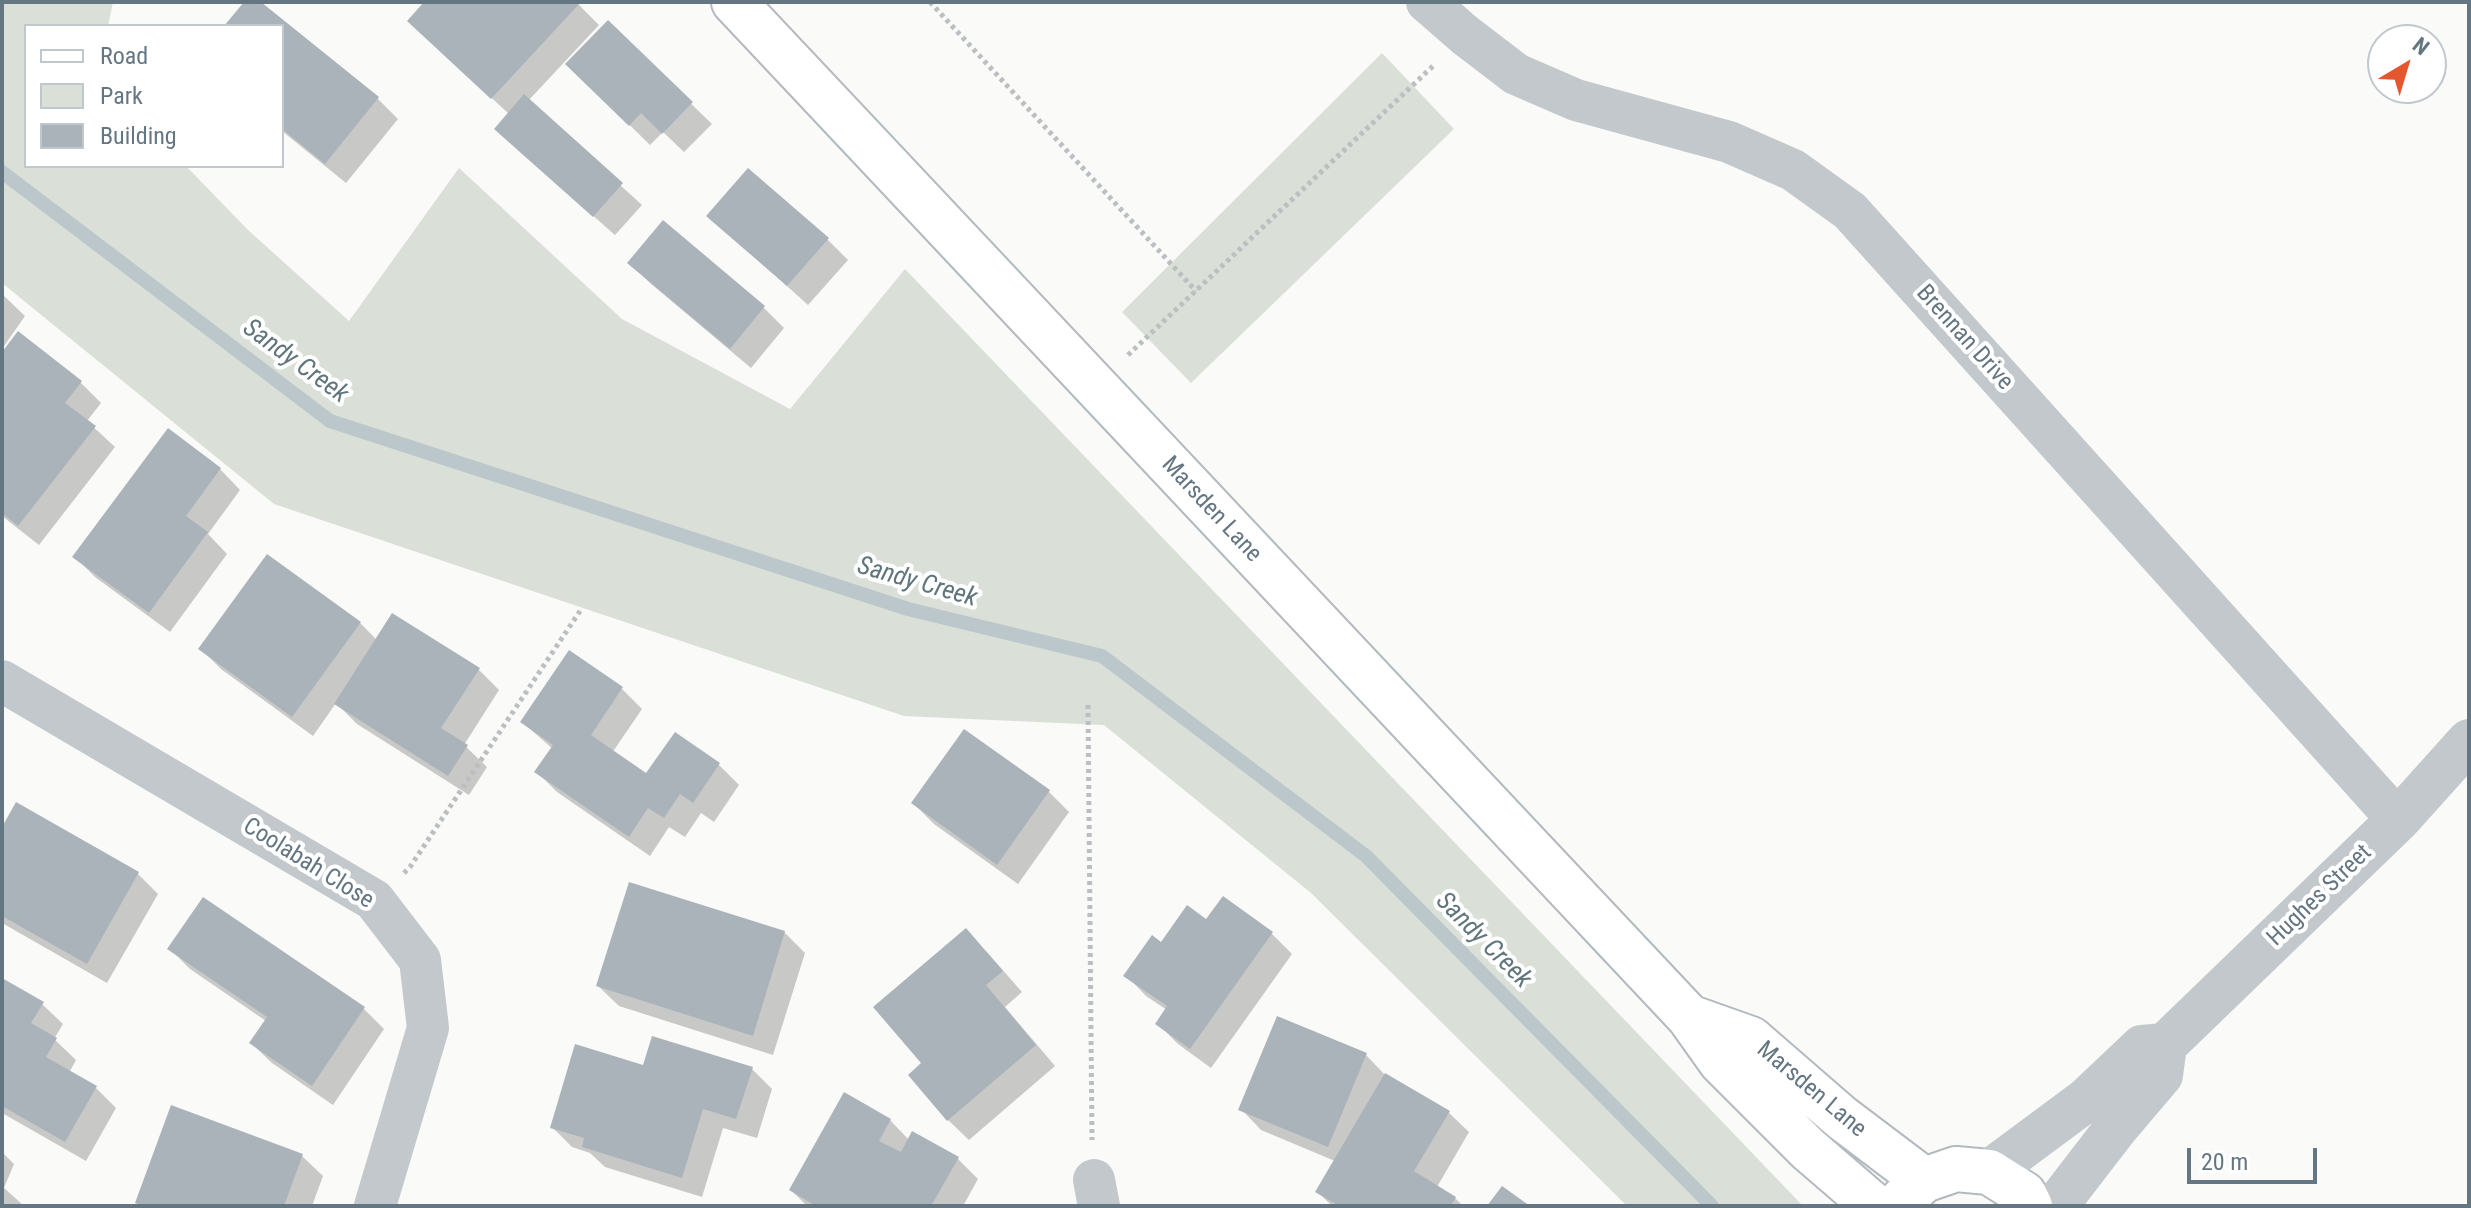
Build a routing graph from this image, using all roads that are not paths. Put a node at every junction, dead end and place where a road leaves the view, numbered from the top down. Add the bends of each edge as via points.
1 (734, 2) edge
2 (1427, 2) edge
3 (2, 681) edge
4 (2469, 741) edge
5 (2398, 820) junction
6 (1689, 1017) junction
7 (2165, 1045) junction
8 (1989, 1172) junction
9 (1911, 1193) edge
10 (375, 1206) edge
11 (1874, 1206) edge
12 (2030, 1206) edge
13 (2056, 1206) edge

1 - 6 main road, Marsden Lane
2 - 5 street, Brennan Drive via 1516,74 1576,100 1729,142 1793,170 1850,211
3 - 10 street, Coolabah Close via 374,900 420,960 428,1028
4 - 5 street, Hughes Street
5 - 7 street, Hughes Street
6 - 9 main road, Marsden Lane via 1751,1039 1842,1118
6 - 11 main road, Marsden Lane via 1721,1062
7 - 8 street, Hughes Street via 2142,1047 2086,1100
7 - 13 street via 2161,1075
8 - 9 main road via 1956,1169
8 - 12 main road via 2024,1194

